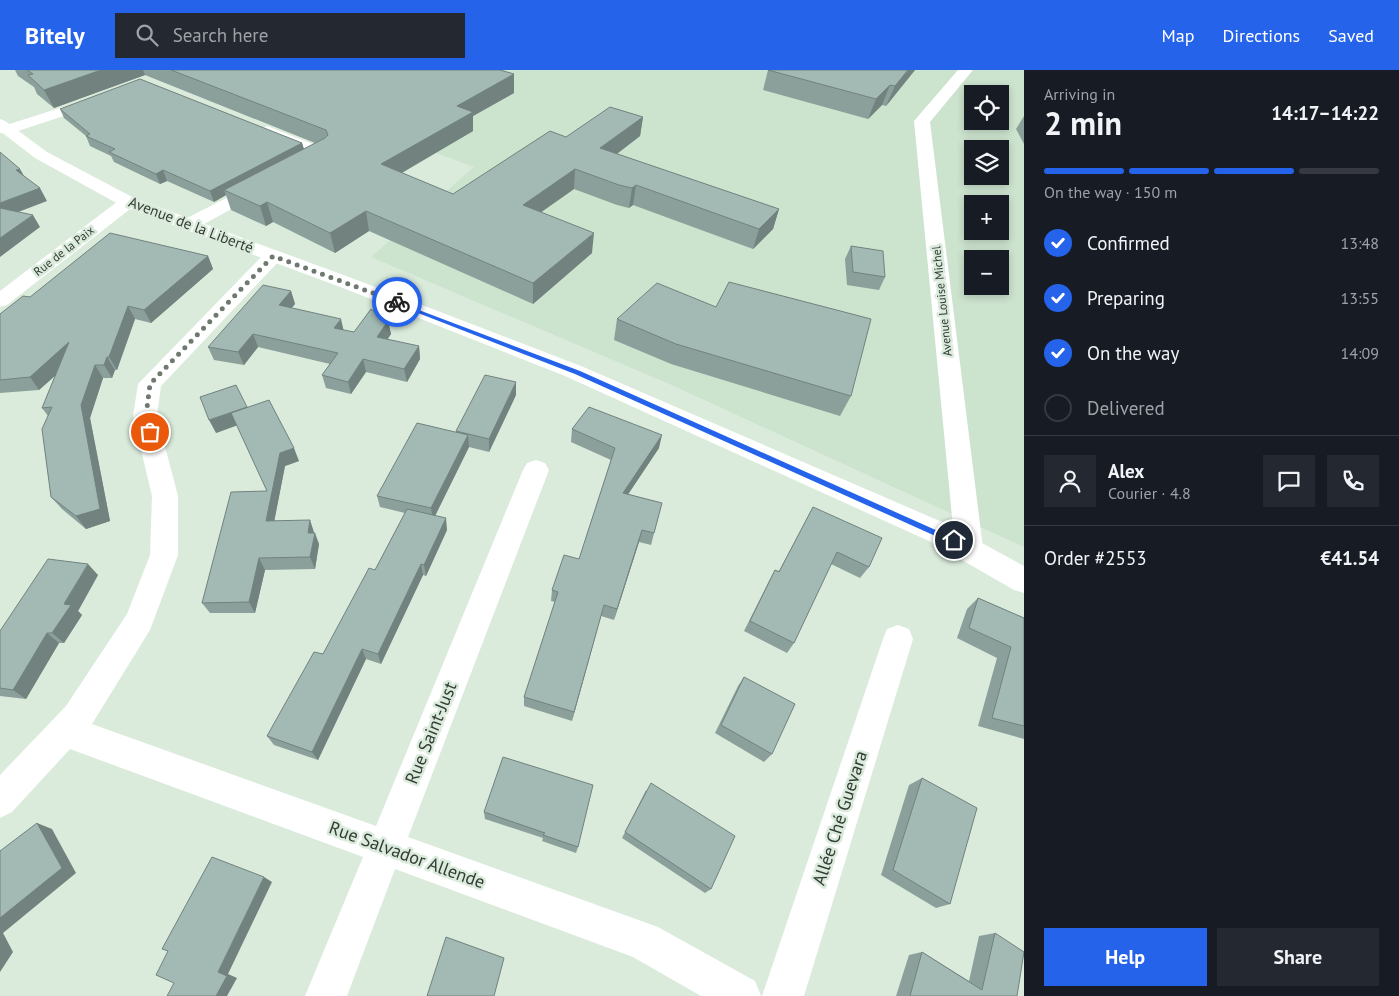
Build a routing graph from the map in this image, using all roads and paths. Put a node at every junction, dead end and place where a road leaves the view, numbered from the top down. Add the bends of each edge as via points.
1 (966, 70) edge
2 (108, 95) edge
3 (251, 124) edge
4 (3, 127) edge
5 (289, 171) edge
6 (272, 180) edge
7 (128, 202) junction
8 (188, 225) junction
9 (273, 256) junction
10 (0, 301) edge
11 (536, 470) dead end
12 (969, 548) junction
13 (1024, 581) edge
14 (898, 639) dead end
15 (65, 731) junction
16 (0, 800) edge
17 (385, 847) junction
18 (326, 996) edge
19 (740, 996) edge
20 (783, 996) edge

1 - 12 street, Avenue Louise Michel via 922,121
2 - 4 street
3 - 5 street via 322,153
4 - 7 street, Avenue de la Liberté via 41,155
6 - 8 street
7 - 8 street, Avenue de la Liberté
7 - 10 street, Rue de la Paix
8 - 9 street, Avenue de la Liberté
9 - 12 street, Avenue de la Liberté via 573,371
9 - 15 street via 150,384 146,416 165,496 164,555 139,621 78,717
11 - 17 street, Rue Saint-Just
12 - 13 street, Avenue de la Liberté
14 - 20 street, Allée Ché Guevara
15 - 16 street
15 - 17 street, Rue Salvador Allende
17 - 18 street, Rue Saint-Just
17 - 19 street, Rue Salvador Allende via 644,940

